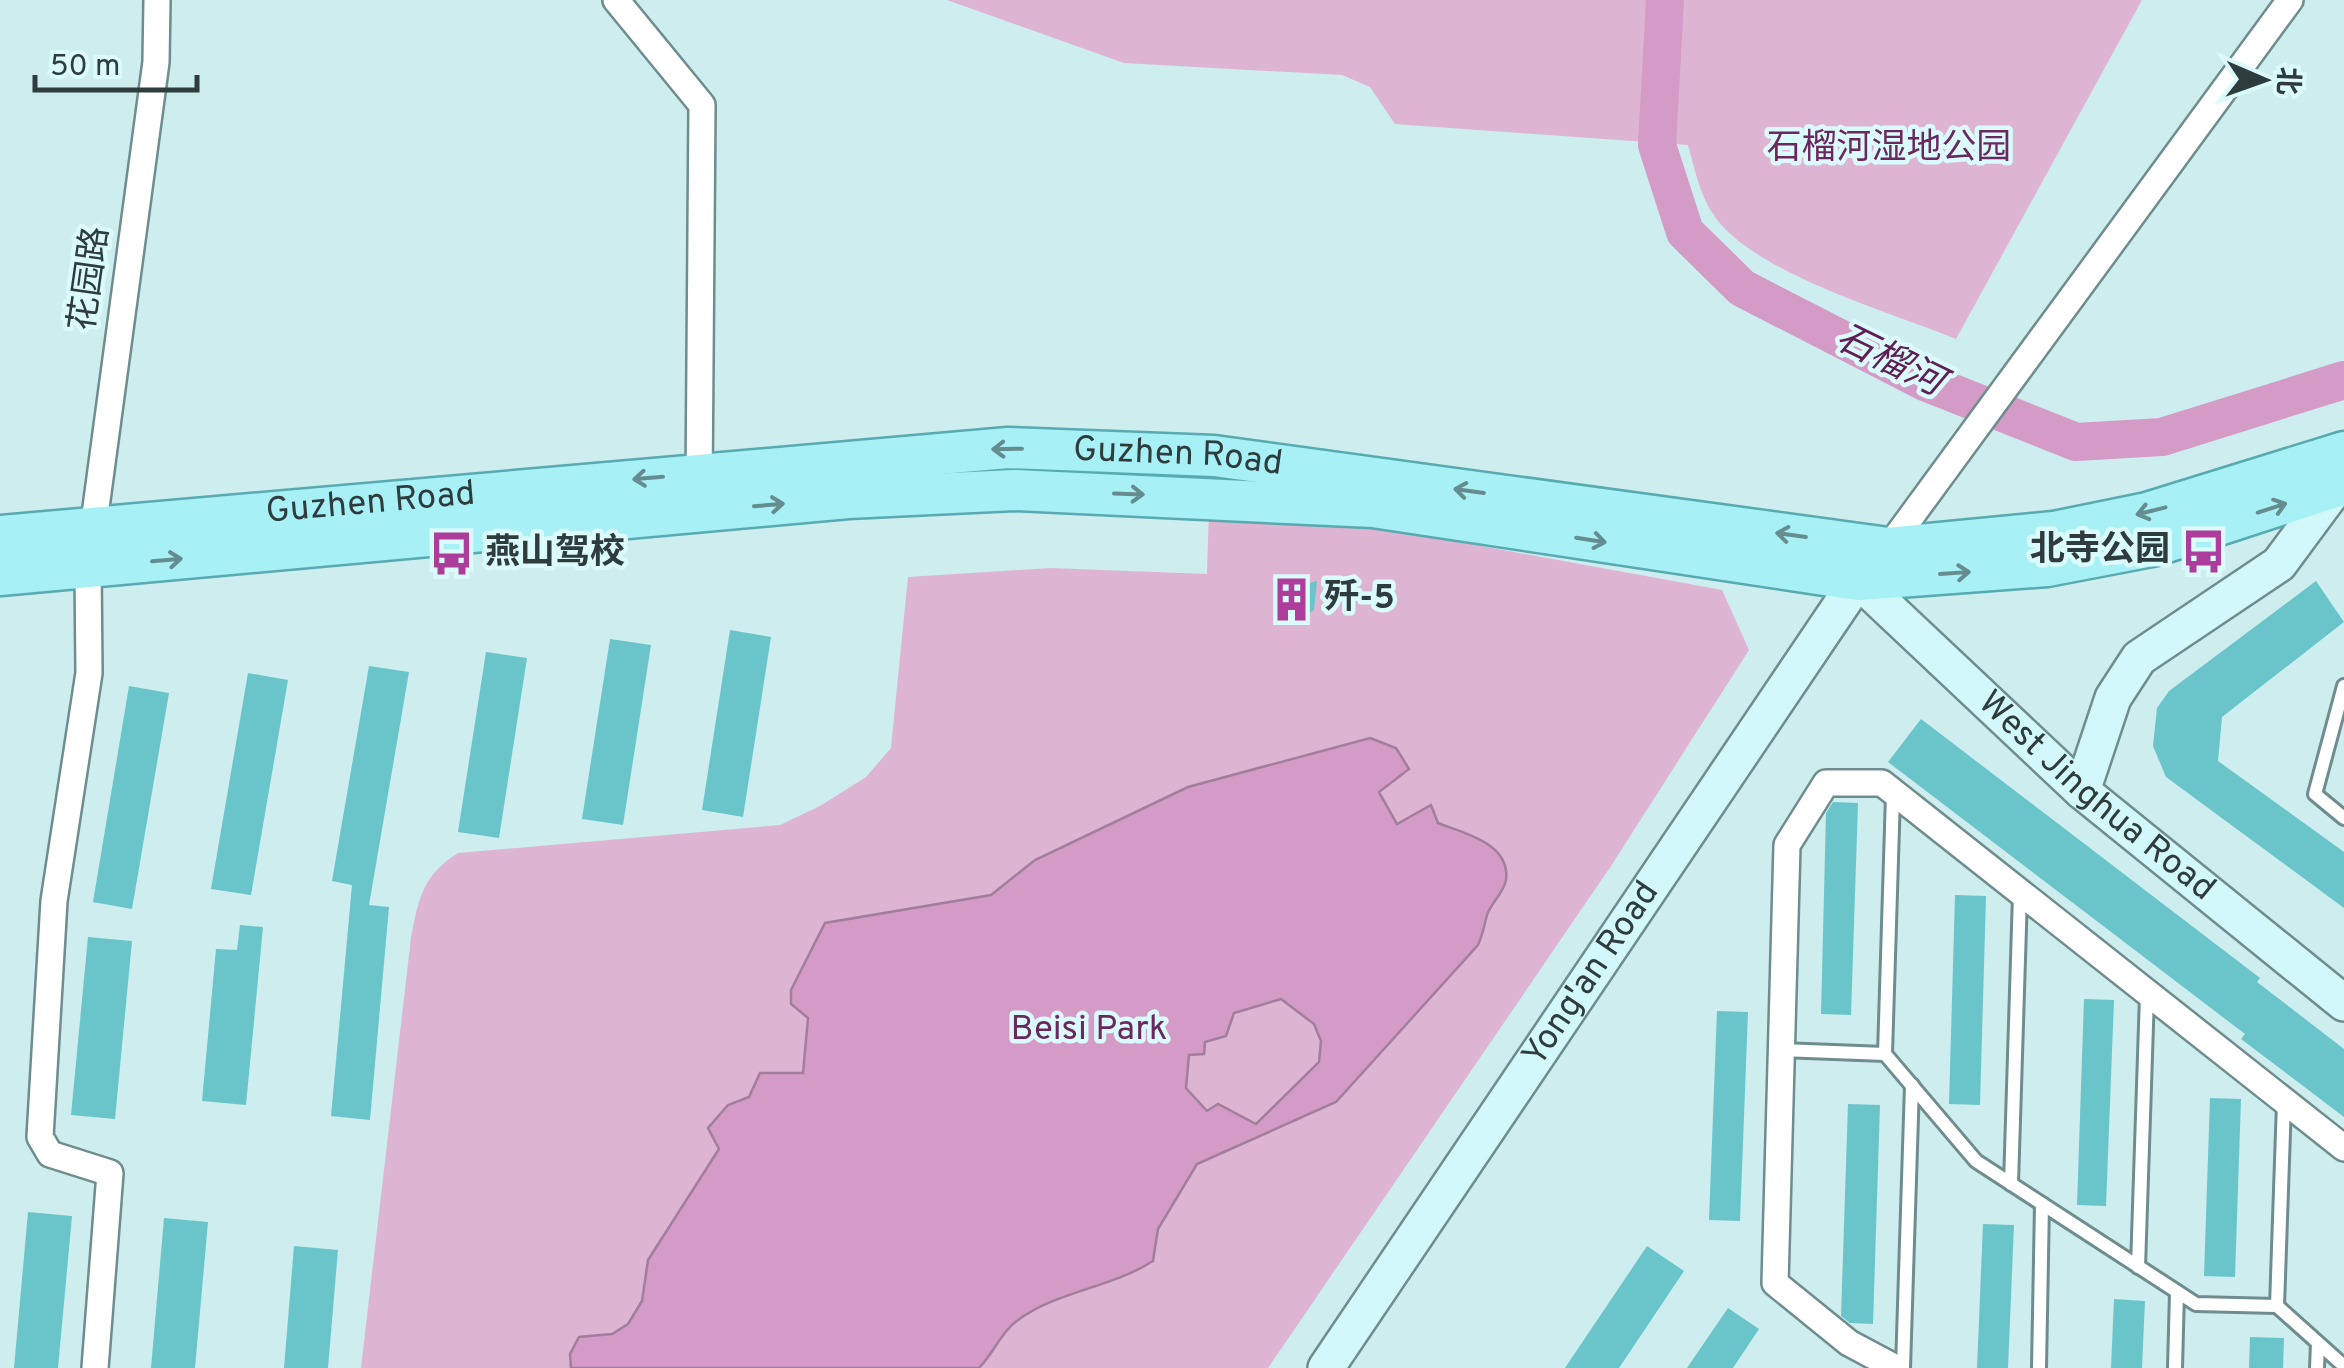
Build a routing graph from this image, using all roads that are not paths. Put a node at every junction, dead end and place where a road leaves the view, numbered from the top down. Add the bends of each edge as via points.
1 (157, 0) edge
2 (616, 0) edge
3 (2290, 0) edge
4 (2341, 474) edge
5 (699, 493) junction
6 (94, 528) junction
7 (0, 536) edge
8 (1888, 548) junction
9 (88, 567) junction
10 (0, 575) edge
11 (1858, 580) junction
12 (2344, 686) edge
13 (2082, 791) junction
14 (1894, 792) junction
15 (2344, 818) edge
16 (2020, 892) junction
17 (2147, 992) junction
18 (2344, 1003) edge
19 (1781, 1050) junction
20 (1885, 1054) junction
21 (1912, 1086) junction
22 (2284, 1101) junction
23 (2344, 1148) edge
24 (2011, 1184) junction
25 (2042, 1204) junction
26 (2138, 1266) junction
27 (2177, 1292) junction
28 (2277, 1306) junction
29 (2318, 1343) junction
30 (2344, 1366) edge
31 (95, 1368) edge
32 (1326, 1368) edge
33 (1900, 1368) edge
34 (2040, 1368) edge
35 (2175, 1368) edge
36 (2317, 1368) edge

1 - 6 street, 花园路 via 156,62
2 - 5 street via 702,104
3 - 8 street
4 -> 8 main road, Guzhen Road via 2054,532
11 -> 4 main road, Guzhen Road via 2046,566 2156,545
4 - 13 main road via 2279,564 2139,658 2113,698
5 -> 6 main road, Guzhen Road
8 -> 5 main road, Guzhen Road via 1214,456 1008,448
9 -> 5 main road, Guzhen Road
5 -> 11 main road, Guzhen Road via 848,498 1014,490 1373,507
6 - 7 main road, Guzhen Road
6 - 9 street, 花园路
8 - 11 main road, Yong'an Road
9 - 10 main road, Guzhen Road
9 - 31 street, 花园路 via 89,673 54,900 40,1138 50,1154 110,1172
11 - 13 main road, West Jinghua Road
11 - 32 main road, Yong'an Road
12 - 15 lane via 2315,794
13 - 18 main road, West Jinghua Road
14 - 16 street
14 - 19 street via 1882,783 1826,782 1787,844
14 - 20 lane
16 - 17 street
16 - 24 lane
17 - 22 street
17 - 26 lane
19 - 20 lane
19 - 33 street via 1774,1284 1849,1343
20 - 21 lane
21 - 24 lane via 1976,1161
21 - 33 lane
22 - 23 street
22 - 28 lane
24 - 25 lane
25 - 26 lane
25 - 34 lane
26 - 27 lane
27 - 28 lane via 2196,1304
27 - 35 lane
28 - 29 lane
29 - 30 lane
29 - 36 lane

